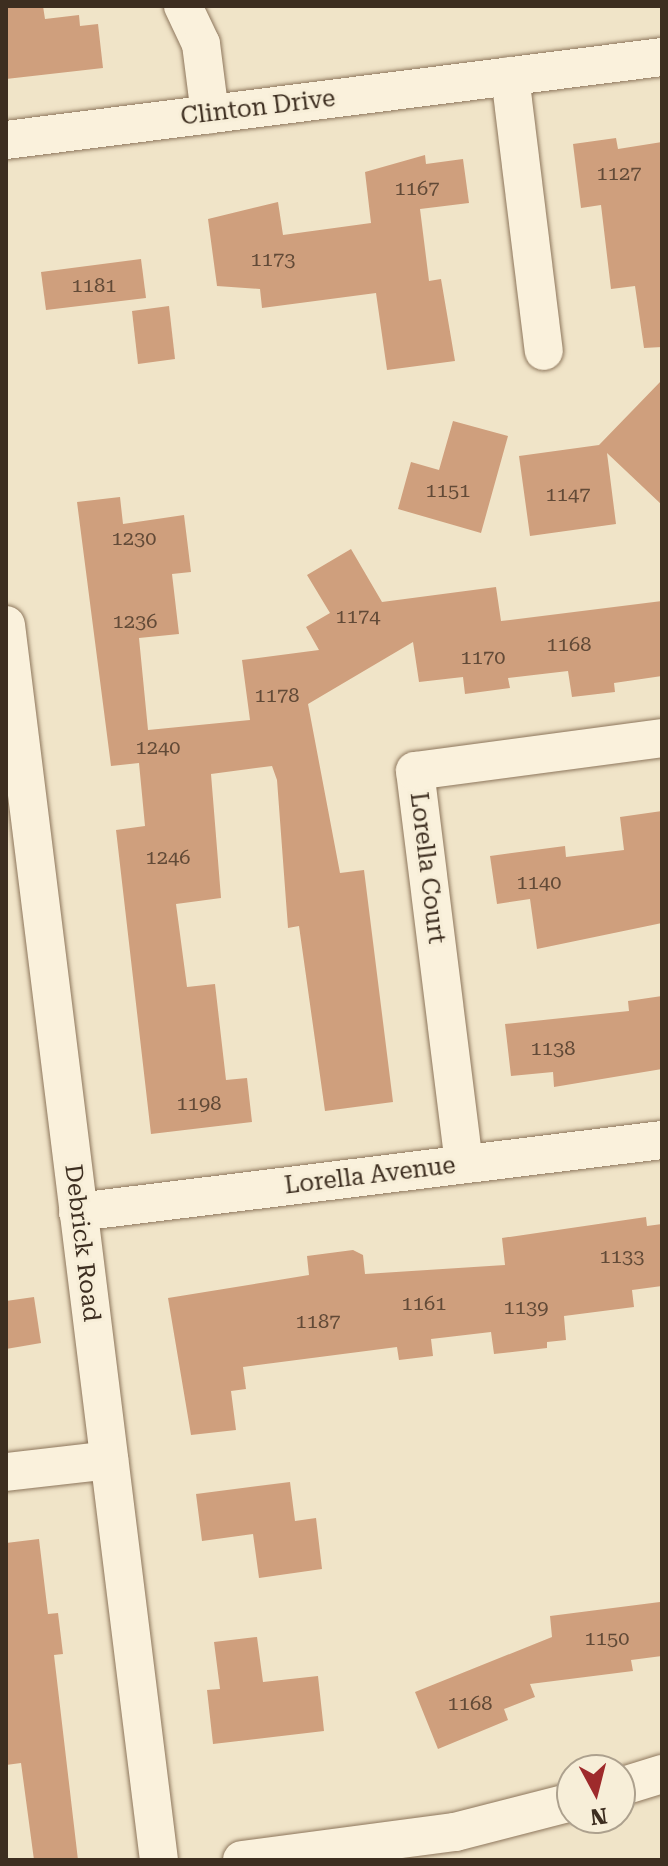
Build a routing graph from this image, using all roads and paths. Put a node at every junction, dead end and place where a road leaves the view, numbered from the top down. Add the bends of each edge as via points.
1 (183, 6) edge
2 (662, 57) edge
3 (510, 76) junction
4 (210, 114) junction
5 (6, 140) edge
6 (544, 351) dead end
7 (6, 625) edge
8 (11, 720) edge
9 (662, 738) edge
10 (662, 1140) edge
11 (464, 1164) junction
12 (78, 1212) junction
13 (109, 1460) junction
14 (6, 1472) edge
15 (662, 1774) edge
16 (636, 1782) edge
17 (556, 1806) edge
18 (159, 1860) edge
19 (242, 1860) edge

1 - 4 street via 201,44
2 - 3 street, Clinton Drive
3 - 4 street, Clinton Drive
3 - 6 street
4 - 5 street, Clinton Drive
7 - 8 street, Debrick Road
8 - 12 street, Debrick Road
9 - 11 street, Lorella Court via 415,771
10 - 11 street, Lorella Avenue
11 - 12 street, Lorella Avenue
12 - 13 street, Debrick Road
13 - 14 street
13 - 18 street, Debrick Road
15 - 16 street
17 - 19 street via 455,1832

